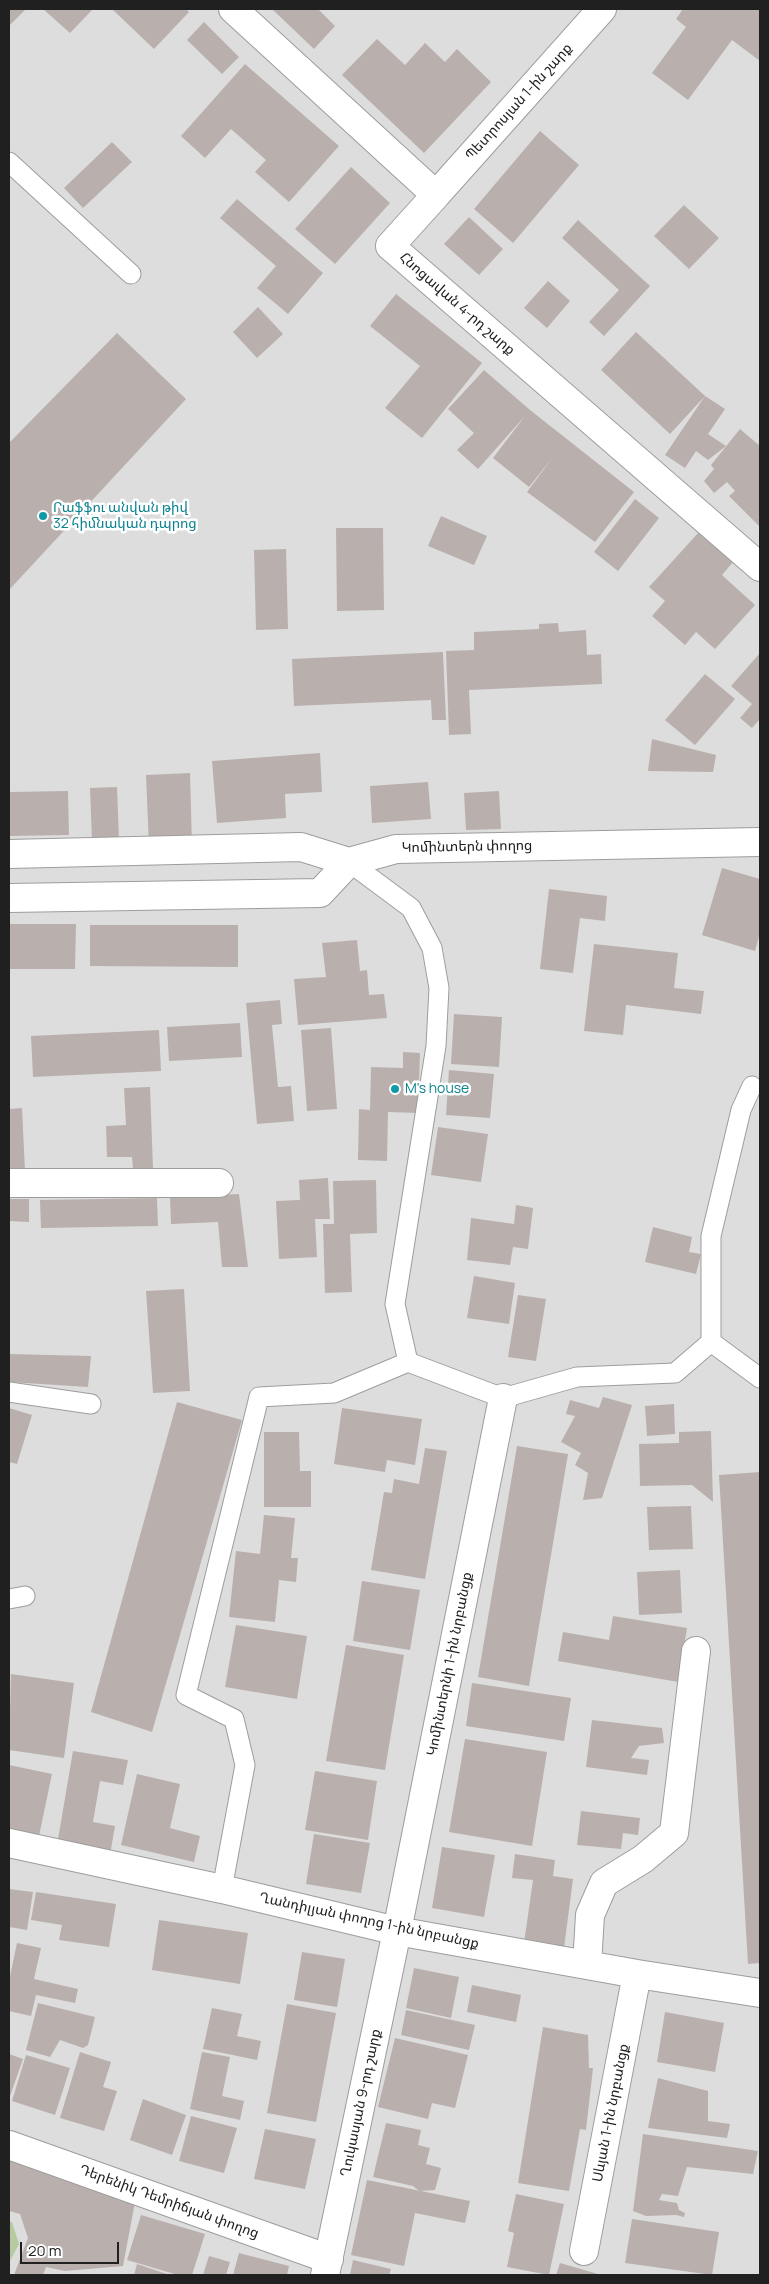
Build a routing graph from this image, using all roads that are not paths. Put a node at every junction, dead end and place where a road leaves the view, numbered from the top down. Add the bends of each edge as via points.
1 (233, 9) edge
2 (602, 9) edge
3 (9, 162) edge
4 (436, 195) junction
5 (131, 274) dead end
6 (760, 567) edge
7 (760, 842) edge
8 (9, 854) edge
9 (349, 862) junction
10 (9, 898) edge
11 (752, 1086) dead end
12 (9, 1183) edge
13 (219, 1183) dead end
14 (711, 1342) junction
15 (408, 1362) junction
16 (760, 1378) edge
17 (9, 1392) edge
18 (503, 1398) junction
19 (91, 1404) dead end
20 (696, 1651) dead end
21 (9, 1843) edge
22 (222, 1889) junction
23 (397, 1931) junction
24 (587, 1965) junction
25 (637, 1974) junction
26 (760, 1992) edge
27 (9, 2145) edge
28 (584, 2251) dead end
29 (327, 2267) edge

1 - 4 street
2 - 4 street, Պետրոսյան 1-ին շարք
3 - 5 lane
4 - 6 street, Հնոցավան 4-րդ շարք via 390,246
7 - 9 street, Կոմինտերն փողոց via 396,848
8 - 9 street via 301,847
9 - 10 street, Կոմինտերն փողոց via 320,892
9 - 15 lane via 411,908 432,948 440,988 436,1046 395,1304
11 - 14 lane via 741,1110 711,1236
12 - 13 street
14 - 16 lane
14 - 18 lane via 674,1373 577,1377
15 - 18 lane
15 - 22 lane via 334,1393 259,1397 186,1695 234,1719 245,1765
17 - 19 lane
18 - 23 street, Կոմինտերնի 1-ին նրբանցք
20 - 24 street via 674,1834 643,1859 604,1883 590,1915
21 - 22 street, Ղանդիլյան փողոց 1-ին նրբանցք
22 - 23 street, Ղանդիլյան փողոց 1-ին նրբանցք
23 - 24 street, Ղանդիլյան փողոց 1-ին նրբանցք
23 - 29 street, Ղուկասյան 9-րդ շարք
24 - 25 street, Ղանդիլյան փողոց 1-ին նրբանցք
25 - 26 street, Ղանդիլյան փողոց 1-ին նրբանցք
25 - 28 street, Սևյան 1-ին նրբանցք
27 - 29 street, Դերենիկ Դեմրիճյան փողոց

